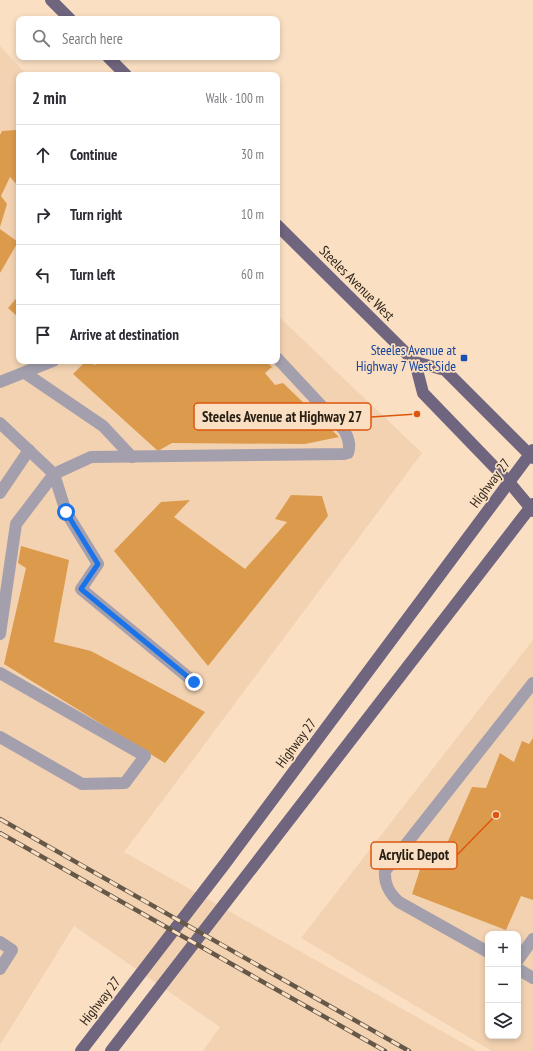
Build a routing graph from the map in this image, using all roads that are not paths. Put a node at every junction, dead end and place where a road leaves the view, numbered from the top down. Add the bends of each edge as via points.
1 (51, 0) edge
2 (67, 16) edge
3 (111, 60) edge
4 (123, 72) edge
5 (280, 228) edge
6 (280, 361) edge
7 (415, 362) junction
8 (46, 364) edge
9 (25, 373) junction
10 (0, 382) edge
11 (0, 423) edge
12 (29, 450) junction
13 (532, 454) edge
14 (132, 457) junction
15 (54, 474) junction
16 (509, 482) junction
17 (0, 493) edge
18 (532, 508) edge
19 (0, 634) edge
20 (0, 673) edge
21 (194, 682) dead end
22 (533, 683) edge
23 (0, 737) edge
24 (533, 939) edge
25 (0, 942) edge
26 (485, 950) edge
27 (521, 956) edge
28 (0, 969) edge
29 (521, 971) edge
30 (533, 978) edge
31 (81, 1051) edge
32 (111, 1051) edge

1 - 2 main road
3 - 4 main road
5 - 7 main road, Steeles Avenue West
6 - 14 street via 344,430 349,441 348,452
7 - 13 main road, Steeles Avenue West via 445,370
7 - 16 main road via 423,393
8 - 9 street
9 - 10 street
9 - 14 street via 103,426
11 - 12 street
12 - 15 street
12 - 17 street
13 - 16 main road, Highway 27
14 - 15 street via 91,458
15 - 19 street via 16,524
15 - 21 street via 66,512 98,564 81,589
16 - 18 main road
16 - 31 main road, Highway 27 via 224,865
18 - 32 main road
20 - 23 street via 145,756 125,783 82,784
22 - 26 street via 385,871 387,887 399,902
24 - 27 street
25 - 28 street via 12,950
29 - 30 street

